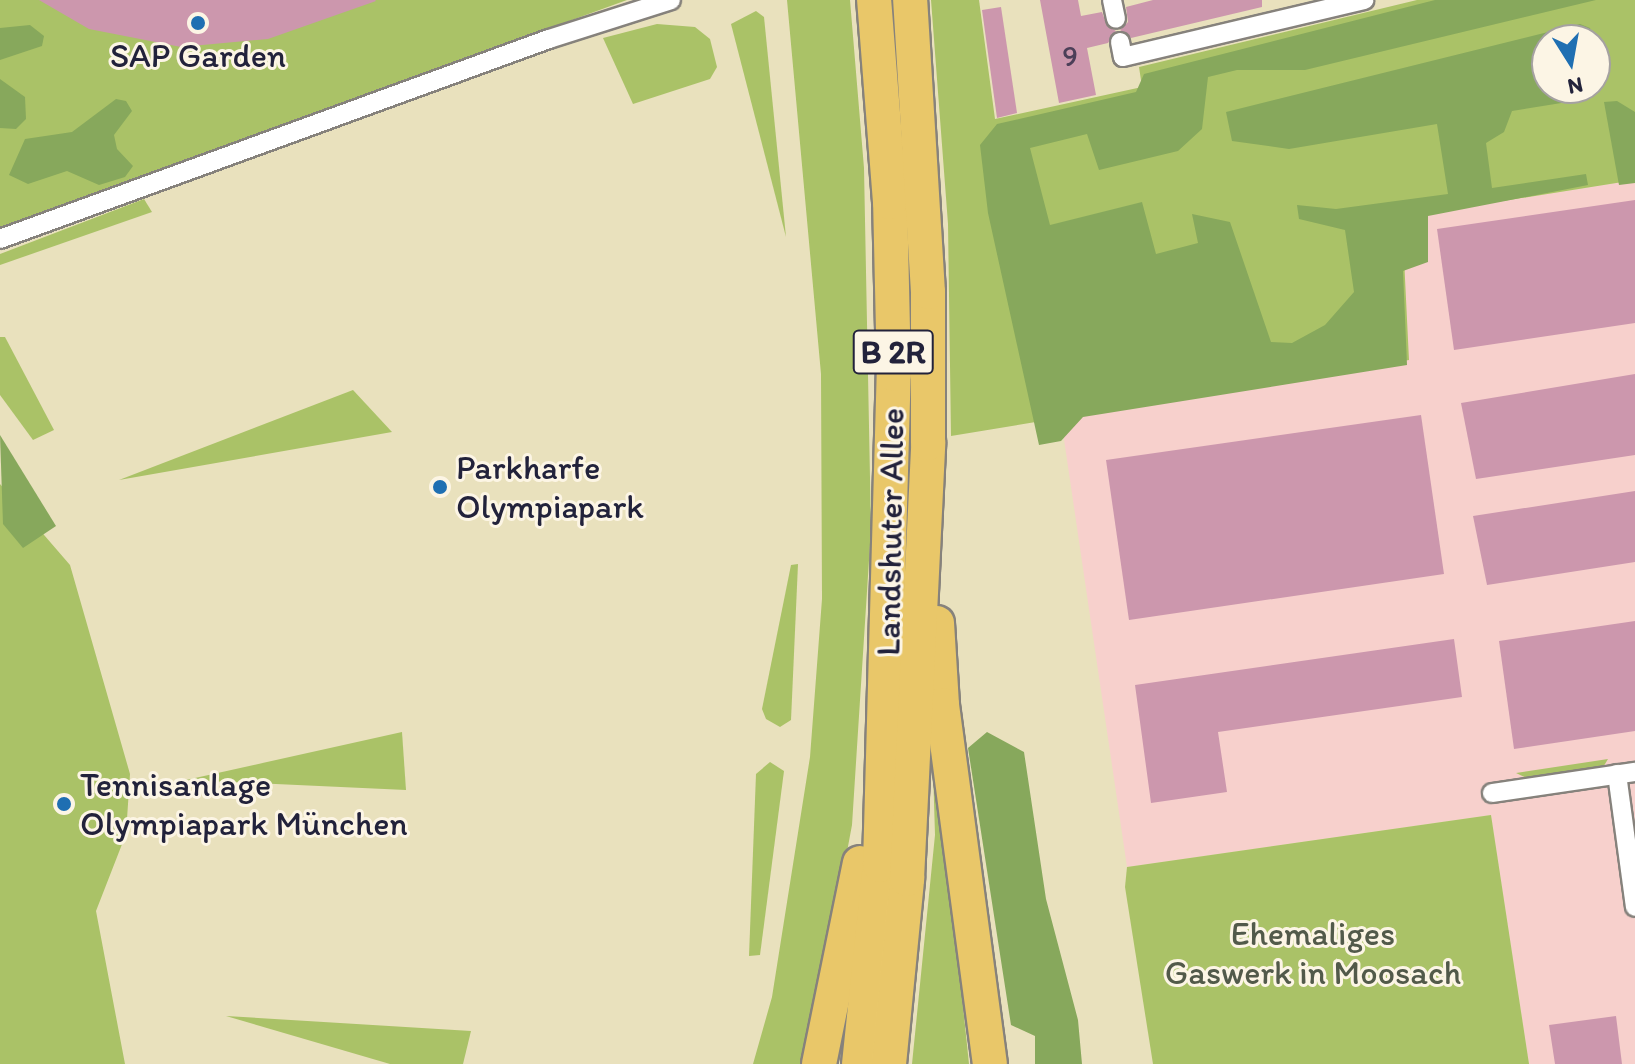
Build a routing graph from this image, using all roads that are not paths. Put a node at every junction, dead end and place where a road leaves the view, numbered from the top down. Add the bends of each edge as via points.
1 (671, 0) edge
2 (874, 0) edge
3 (910, 0) edge
4 (1112, 0) edge
5 (1364, 0) edge
6 (1116, 19) dead end
7 (1121, 50) dead end
8 (0, 239) edge
9 (928, 443) junction
10 (886, 705) junction
11 (1626, 773) edge
12 (1492, 793) dead end
13 (1635, 907) edge
14 (985, 1010) junction
15 (819, 1064) edge
16 (859, 1064) edge
17 (889, 1064) edge
18 (990, 1064) edge
19 (999, 1064) edge

1 - 8 street via 552,38
2 - 10 highway, Landshuter Allee / B 2R via 890,202 894,374
3 - 9 highway, Landshuter Allee / B 2R via 927,278
4 - 6 street
5 - 7 street
9 - 14 highway, Landshuter Allee / B 2R via 942,705
9 - 17 highway, Landshuter Allee via 907,879
10 - 15 highway, B 2R
10 - 16 highway, Landshuter Allee via 880,865
11 - 12 street
11 - 13 street
14 - 18 highway, Landshuter Allee / B 2R
14 - 19 highway

